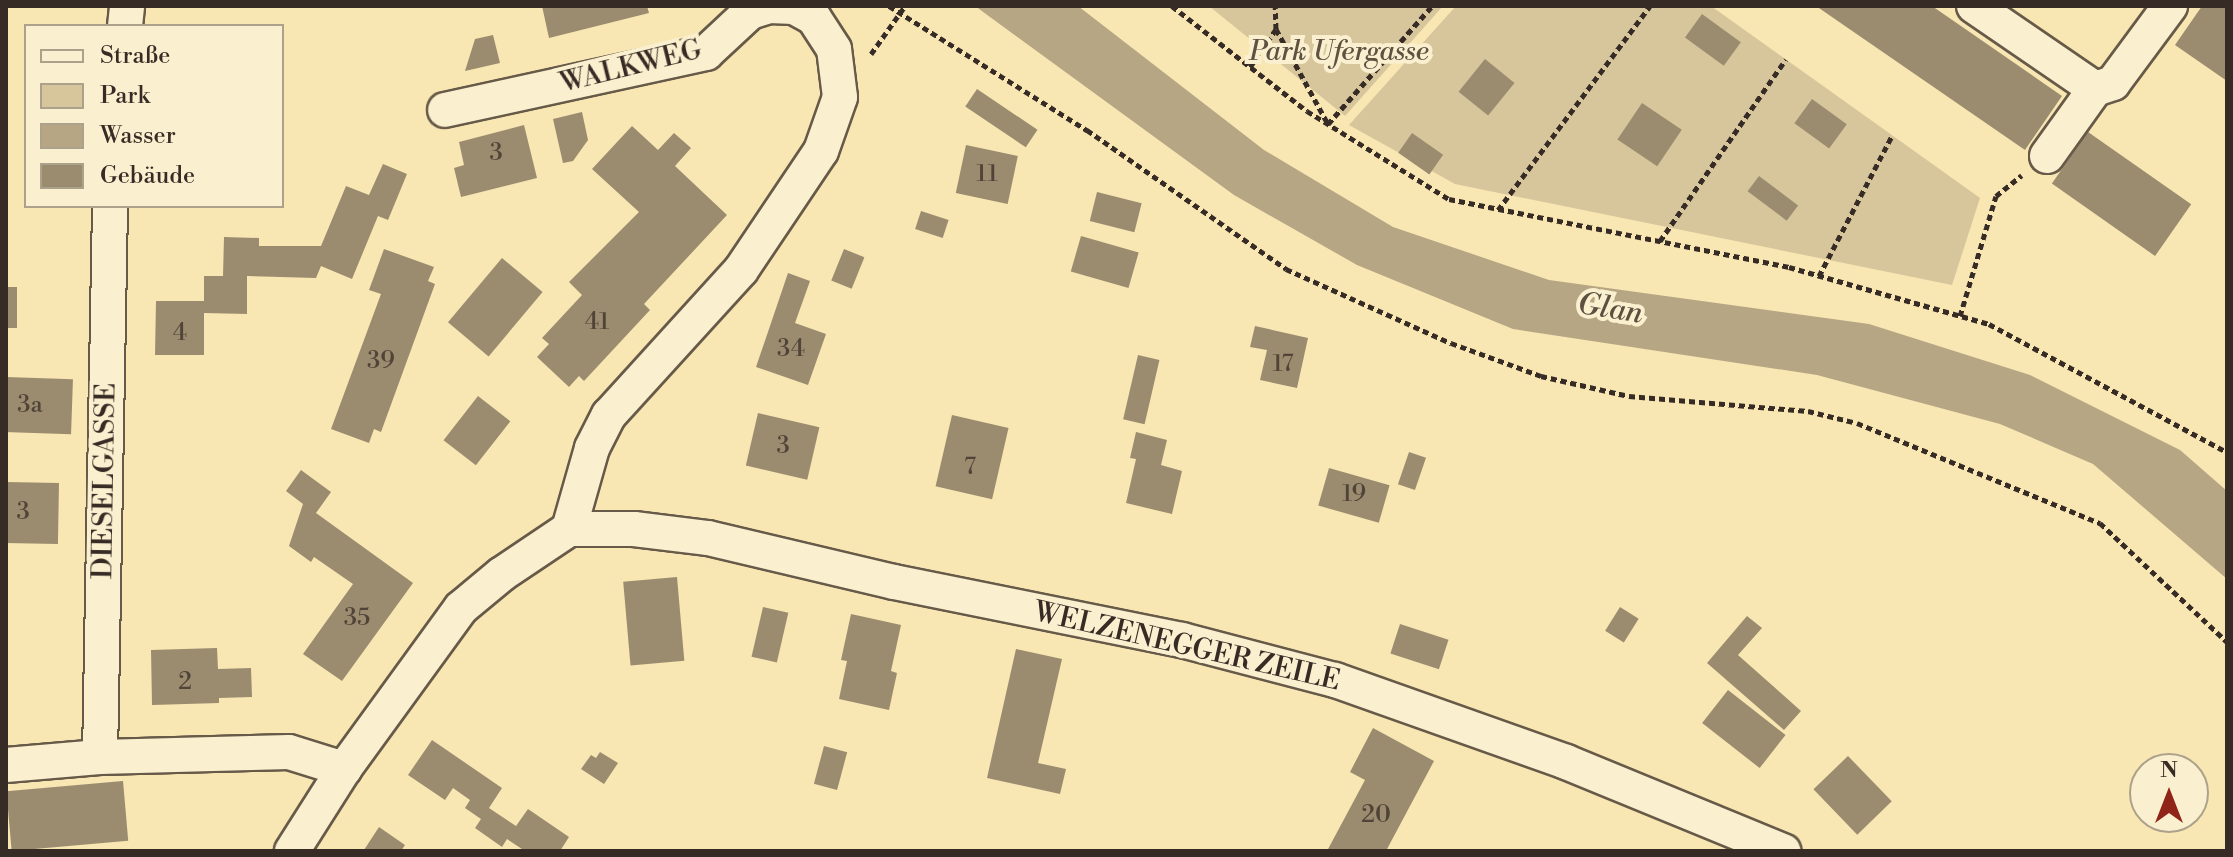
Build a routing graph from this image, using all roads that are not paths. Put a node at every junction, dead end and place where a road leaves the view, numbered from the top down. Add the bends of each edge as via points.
1 (1974, 6) edge
2 (2170, 6) edge
3 (2095, 89) junction
4 (445, 110) dead end
5 (2047, 156) road end
6 (110, 208) edge
7 (569, 529) junction
8 (100, 757) junction
9 (6, 765) edge
10 (344, 769) junction
11 (292, 851) edge
12 (1783, 851) edge

1 - 3 street
2 - 3 street via 2113,83
3 - 5 street
4 - 7 street, WALKWEG via 706,53 750,12 769,6 794,7 814,18 834,49 840,97 821,151 741,270 609,415 592,448
6 - 8 street, DIESELGASSE
7 - 10 street via 461,608
7 - 12 street, WELZENEGGER ZEILE via 634,529 708,538 1182,640 1305,672 1566,762
8 - 9 street
8 - 10 street via 289,752
10 - 11 street

